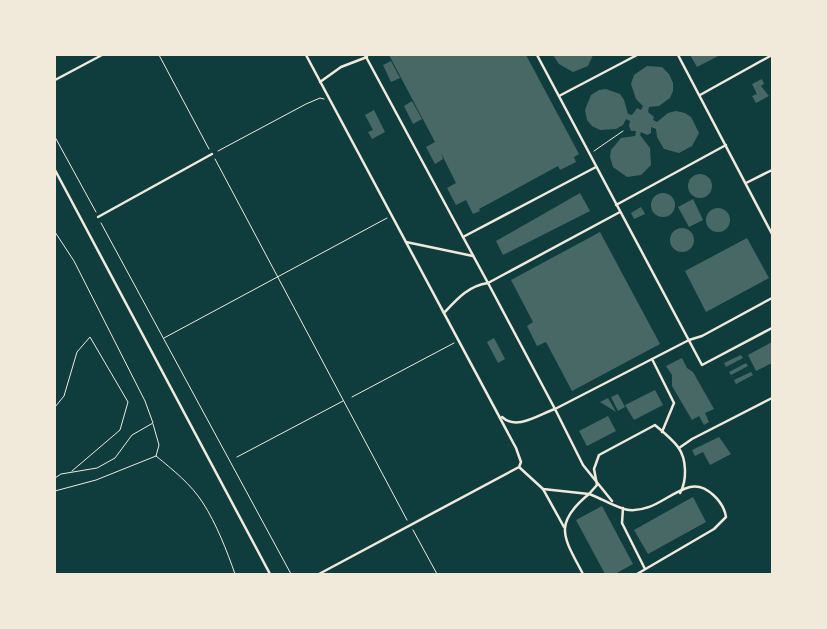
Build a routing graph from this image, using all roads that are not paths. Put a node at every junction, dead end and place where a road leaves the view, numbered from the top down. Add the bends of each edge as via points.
1 (102, 55) edge
2 (306, 55) edge
3 (537, 55) edge
4 (637, 55) edge
5 (678, 55) edge
6 (366, 56) edge
7 (772, 56) edge
8 (55, 80) edge
9 (320, 82) junction
10 (700, 95) junction
11 (559, 96) junction
12 (726, 145) junction
13 (212, 154) road end
14 (596, 167) junction
15 (55, 170) edge
16 (772, 170) edge
17 (746, 183) junction
18 (616, 205) junction
19 (620, 212) junction
20 (98, 217) road end
21 (772, 234) edge
22 (463, 237) junction
23 (406, 242) junction
24 (473, 256) junction
25 (488, 283) junction
26 (772, 298) edge
27 (444, 313) junction
28 (772, 328) edge
29 (689, 340) junction
30 (652, 359) junction
31 (772, 398) edge
32 (555, 409) junction
33 (499, 415) junction
34 (662, 432) junction
35 (680, 448) junction
36 (519, 467) junction
37 (597, 484) junction
38 (543, 489) junction
39 (680, 493) junction
40 (589, 494) junction
41 (613, 502) junction
42 (623, 508) junction
43 (564, 528) junction
44 (645, 570) junction
45 (270, 574) edge
46 (318, 574) edge
47 (583, 574) edge
48 (637, 574) edge

1 - 8 lane
2 - 9 lane
3 - 11 lane
4 - 11 lane
5 - 10 lane
6 - 9 lane via 341,67
6 - 22 lane
7 - 10 lane
9 - 23 lane
10 - 12 lane
11 - 14 lane
12 - 17 lane
12 - 18 lane
13 - 20 lane
14 - 18 lane
14 - 22 lane
15 - 45 lane
16 - 17 lane
17 - 21 lane
18 - 19 lane
19 - 25 lane
19 - 29 lane
22 - 24 lane
23 - 24 lane
23 - 27 lane
24 - 25 lane
25 - 27 lane via 464,292
25 - 32 lane
26 - 29 lane
27 - 33 lane
28 - 29 lane via 702,365
29 - 30 lane
30 - 32 lane
30 - 34 lane via 674,403
31 - 35 lane
32 - 33 lane via 514,422
32 - 37 lane via 570,442
33 - 36 lane via 516,448 521,462
34 - 35 lane
34 - 37 lane via 655,425 600,455 594,469
35 - 39 lane via 685,472 685,485
36 - 38 lane
36 - 46 lane
37 - 40 lane
37 - 41 lane
38 - 40 lane
38 - 43 lane
39 - 42 lane via 650,508
39 - 44 lane via 691,487 702,488 720,503 726,517 714,530
40 - 41 lane
40 - 43 lane via 571,510
41 - 42 lane
42 - 44 lane via 622,523
43 - 47 lane via 564,538
44 - 48 lane

